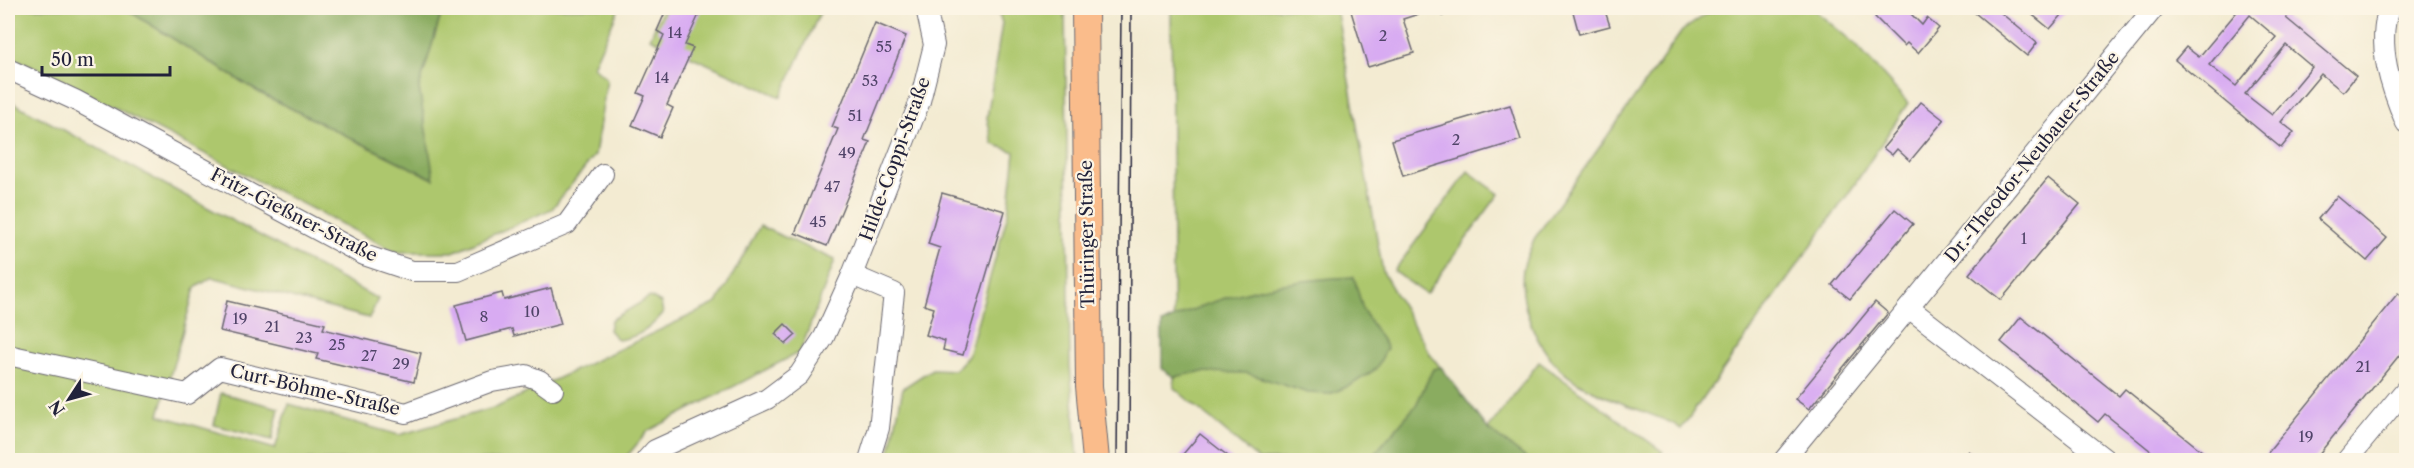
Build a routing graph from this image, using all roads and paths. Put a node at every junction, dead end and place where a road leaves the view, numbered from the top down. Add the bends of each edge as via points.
1 (926, 8) edge
2 (1085, 8) edge
3 (2154, 8) edge
4 (2389, 8) edge
5 (8, 69) edge
6 (2406, 123) edge
7 (603, 174) dead end
8 (852, 275) junction
9 (1909, 308) junction
10 (8, 355) edge
11 (2406, 389) edge
12 (553, 390) dead end
13 (646, 460) edge
14 (869, 460) edge
15 (1096, 460) edge
16 (1784, 460) edge
17 (2106, 460) edge
18 (2347, 460) edge

1 - 8 street, Hilde-Coppi-Straße via 934,45 920,101
2 - 15 main road, Thüringer Straße via 1089,386
3 - 9 street, Dr.-Theodor-Neubauer-Straße
4 - 6 street via 2385,19 2387,75
5 - 7 street, Fritz-Gießner-Straße via 75,100 364,255 412,271 458,271 567,224
8 - 13 street, Hilde-Coppi-Straße via 824,337 799,375 767,399 655,450
8 - 14 street via 894,293 879,428
9 - 16 street, Dr.-Theodor-Neubauer-Straße
9 - 17 street
10 - 12 street, Curt-Böhme-Straße via 187,394 219,368 406,413 492,381 526,375
11 - 18 street

